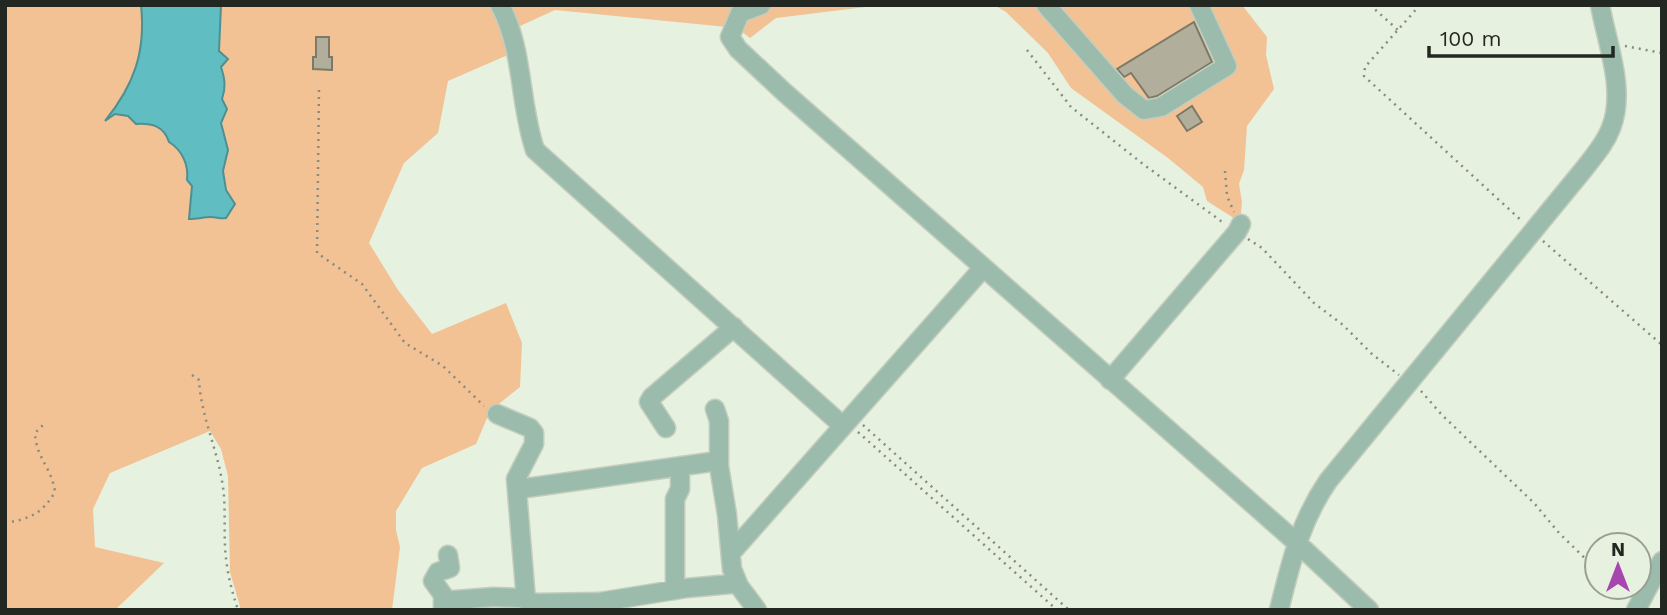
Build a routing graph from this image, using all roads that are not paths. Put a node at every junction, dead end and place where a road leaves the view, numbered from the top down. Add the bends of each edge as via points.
1 (500, 5) edge
2 (761, 5) edge
3 (1046, 5) edge
4 (1199, 5) edge
5 (1601, 5) edge
6 (1239, 228) road end
7 (983, 268) junction
8 (734, 327) junction
9 (1110, 380) junction
10 (715, 409) dead end
11 (497, 414) road end
12 (847, 421) junction
13 (666, 429) dead end
14 (718, 461) junction
15 (680, 466) junction
16 (518, 491) junction
17 (1296, 542) junction
18 (731, 553) junction
19 (448, 555) dead end
20 (1662, 561) edge
21 (737, 581) junction
22 (675, 590) junction
23 (526, 600) junction
24 (443, 605) edge
25 (1634, 605) edge
26 (585, 606) edge
27 (757, 610) edge
28 (1279, 610) edge
29 (1369, 610) edge

1 - 8 street via 513,34 526,122 535,150
2 - 7 street via 740,13 730,37 738,49
3 - 4 street via 1125,95 1144,110 1161,107 1227,66
5 - 17 street via 1617,91 1616,112 1601,147 1328,481 1311,505
6 - 9 street
7 - 9 street
7 - 12 street
8 - 12 street
8 - 13 street via 652,397 649,402
9 - 17 street
10 - 14 street
11 - 16 street via 534,433 534,444 516,479
12 - 18 street
14 - 15 street
14 - 18 street
15 - 16 street
15 - 22 street via 675,499
16 - 23 street
17 - 28 street
17 - 29 street
18 - 21 street
19 - 24 street via 450,568 438,572 433,581
20 - 25 street
21 - 22 street
21 - 27 street
22 - 26 street
23 - 24 street via 493,597
23 - 26 street

